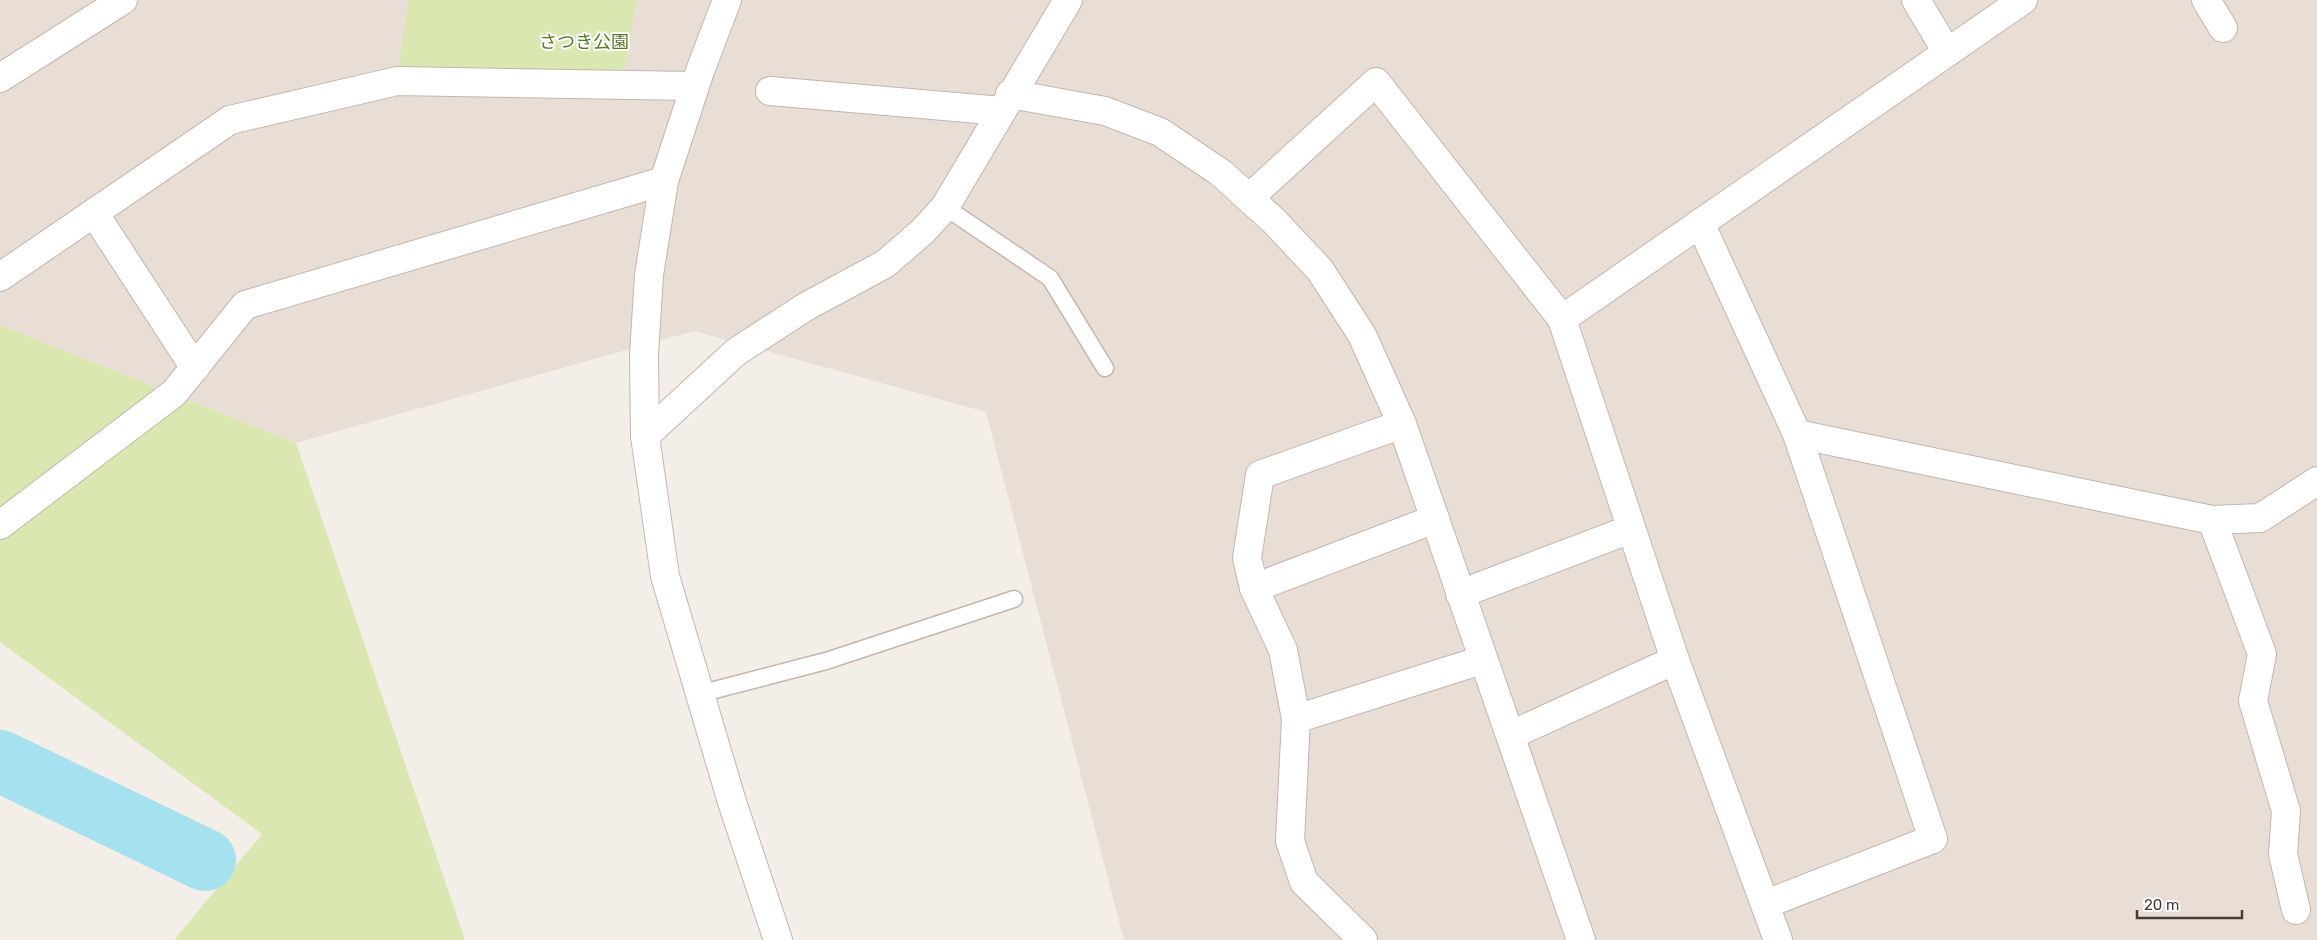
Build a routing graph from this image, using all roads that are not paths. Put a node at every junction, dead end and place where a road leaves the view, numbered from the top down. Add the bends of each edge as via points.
1 (123, 0) edge
2 (727, 0) edge
3 (1068, 0) edge
4 (1916, 0) edge
5 (2023, 0) edge
6 (2206, 0) edge
7 (2223, 28) dead end
8 (1946, 52) junction
9 (0, 78) edge
10 (692, 86) dead end
11 (770, 91) dead end
12 (1006, 103) junction
13 (664, 181) junction
14 (1249, 198) junction
15 (945, 207) junction
16 (94, 213) junction
17 (1700, 222) junction
18 (0, 276) edge
19 (1562, 319) junction
20 (195, 368) junction
21 (1105, 368) dead end
22 (1402, 424) junction
23 (1797, 434) junction
24 (645, 436) junction
25 (2317, 481) edge
26 (1435, 519) junction
27 (2212, 520) junction
28 (0, 525) edge
29 (1631, 529) junction
30 (1254, 588) junction
31 (1460, 594) junction
32 (1014, 599) dead end
33 (1482, 660) junction
34 (1675, 660) junction
35 (699, 694) junction
36 (1296, 719) junction
37 (1511, 735) junction
38 (1766, 904) junction
39 (2296, 910) dead end
40 (778, 940) edge
41 (1363, 940) edge
42 (1581, 940) edge
43 (1778, 940) edge

1 - 9 street
2 - 13 street
3 - 12 street
4 - 8 street
5 - 8 street
6 - 7 street
8 - 17 street
10 - 16 street via 397,81 230,120
11 - 12 street
12 - 14 street via 1105,111 1160,132 1221,173
12 - 15 street
13 - 20 street via 246,305
13 - 24 street via 649,275 644,355
14 - 19 street via 1376,82
14 - 22 street via 1320,270 1362,335
15 - 21 lane via 1050,278
15 - 24 street via 885,264 807,306 736,352
16 - 18 street
16 - 20 street
17 - 19 street
17 - 23 street
19 - 29 street
20 - 28 street via 174,393
22 - 26 street
22 - 30 street via 1260,475 1247,558
23 - 27 street
23 - 38 street via 1933,839
24 - 35 street via 665,576
25 - 27 street via 2260,518
26 - 30 street
26 - 31 street
27 - 39 street via 2262,654 2253,701 2286,811 2283,854
29 - 31 street
29 - 34 street
30 - 36 street via 1283,650
31 - 33 street
32 - 35 lane via 826,661
33 - 36 street
33 - 37 street
34 - 37 street
34 - 38 street
35 - 40 street
36 - 41 street via 1290,842 1304,882
37 - 42 street
38 - 43 street

